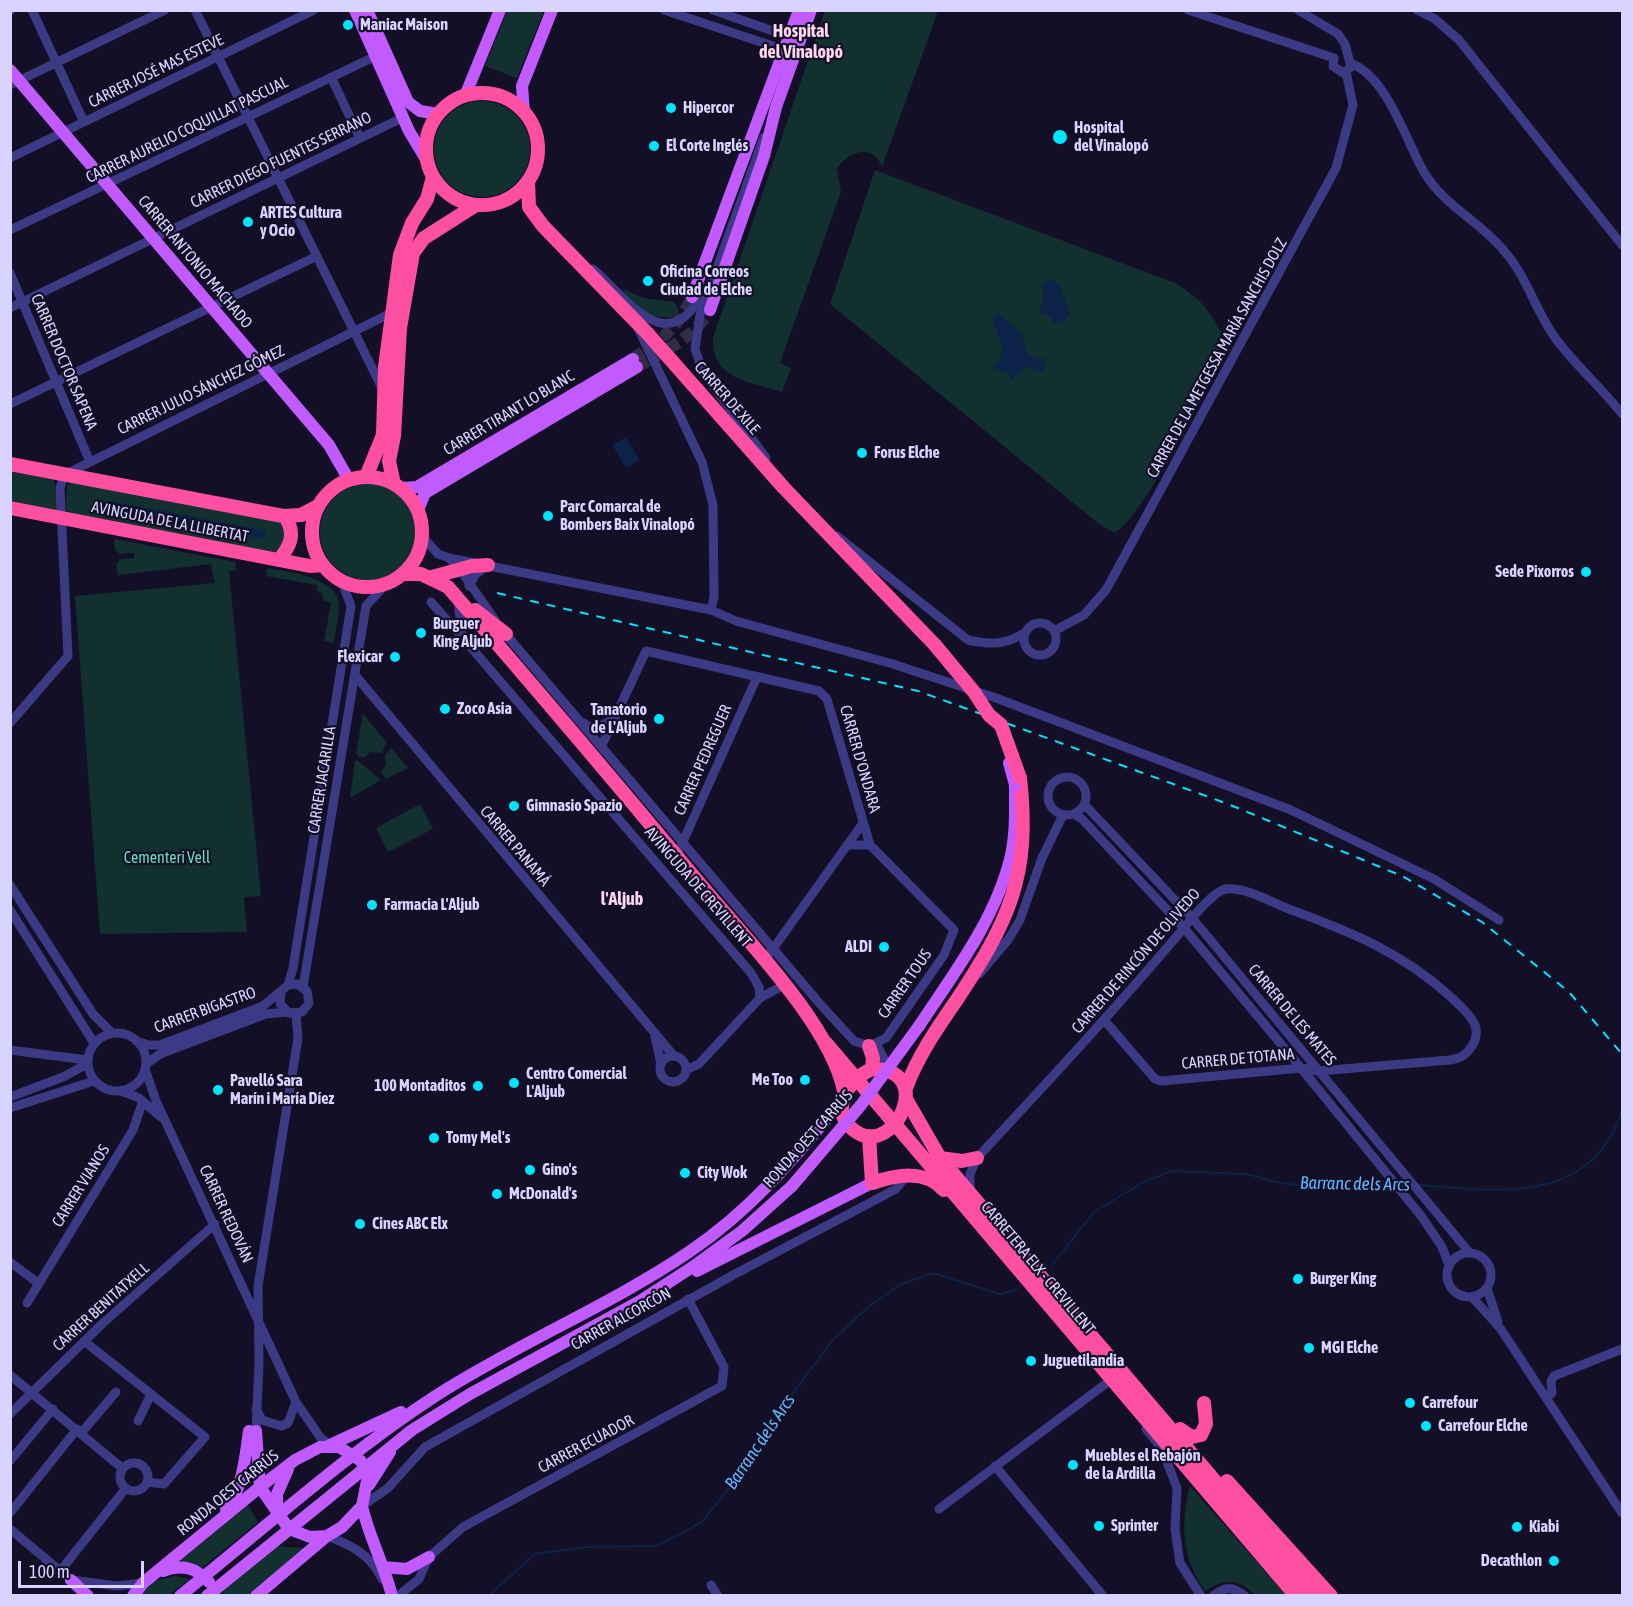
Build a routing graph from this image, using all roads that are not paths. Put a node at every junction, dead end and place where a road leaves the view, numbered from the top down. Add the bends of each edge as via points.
1 (32, 10) edge
2 (165, 10) edge
3 (195, 10) edge
4 (314, 10) edge
5 (355, 10) edge
6 (368, 10) edge
7 (500, 10) edge
8 (552, 10) edge
9 (664, 10) edge
10 (712, 10) edge
11 (799, 10) edge
12 (811, 10) edge
13 (1188, 10) edge
14 (1298, 10) edge
15 (1418, 10) edge
16 (790, 37) junction
17 (785, 50) junction
18 (376, 56) junction
19 (218, 57) junction
20 (1334, 58) junction
21 (56, 63) junction
22 (1349, 64) junction
23 (10, 70) edge
24 (331, 77) junction
25 (15, 83) edge
26 (465, 96) junction
27 (776, 107) junction
28 (524, 112) junction
29 (438, 114) junction
30 (761, 116) junction
31 (248, 117) junction
32 (404, 117) junction
33 (84, 122) junction
34 (63, 132) junction
35 (360, 138) junction
36 (10, 158) edge
37 (427, 161) junction
38 (433, 177) junction
39 (278, 178) junction
40 (528, 181) junction
41 (108, 184) junction
42 (476, 205) junction
43 (10, 230) edge
44 (154, 239) junction
45 (559, 242) junction
46 (1623, 245) edge
47 (317, 256) junction
48 (10, 273) edge
49 (692, 297) tunnel mouth
50 (23, 302) junction
51 (212, 307) junction
52 (10, 308) edge
53 (710, 310) tunnel mouth
54 (391, 314) junction
55 (634, 320) junction
56 (355, 331) junction
57 (268, 374) junction
58 (56, 382) junction
59 (384, 399) junction
60 (10, 404) edge
61 (1623, 414) edge
62 (90, 462) junction
63 (10, 464) edge
64 (64, 475) junction
65 (366, 477) junction
66 (349, 480) junction
67 (398, 486) junction
68 (784, 488) junction
69 (318, 506) junction
70 (10, 508) edge
71 (418, 510) junction
72 (285, 516) junction
73 (61, 518) junction
74 (824, 530) junction
75 (423, 537) junction
76 (449, 558) junction
77 (279, 560) junction
78 (323, 565) junction
79 (488, 565) junction
80 (461, 571) junction
81 (404, 574) junction
82 (432, 577) junction
83 (342, 582) junction
84 (385, 585) junction
85 (469, 586) junction
86 (460, 600) junction
87 (431, 602) dead end
88 (711, 610) junction
89 (921, 629) joint
90 (1054, 631) junction
91 (1026, 632) junction
92 (506, 634) junction
93 (462, 637) junction
94 (340, 674) junction
95 (355, 675) junction
96 (757, 677) junction
97 (615, 718) junction
98 (581, 721) junction
99 (10, 723) edge
100 (602, 748) junction
101 (602, 766) junction
102 (1017, 782) junction
103 (1084, 804) junction
104 (1074, 814) junction
105 (1063, 815) junction
106 (863, 823) junction
107 (847, 845) junction
108 (870, 845) junction
109 (679, 849) junction
110 (10, 885) edge
111 (10, 910) edge
112 (1193, 919) junction
113 (1499, 920) dead end
114 (1184, 928) junction
115 (954, 930) joint
116 (773, 948) junction
117 (764, 961) junction
118 (288, 985) junction
119 (784, 985) junction
120 (303, 987) junction
121 (281, 993) junction
122 (760, 998) junction
123 (956, 1000) junction
124 (291, 1013) junction
125 (1105, 1021) junction
126 (112, 1033) junction
127 (654, 1035) junction
128 (136, 1041) junction
129 (94, 1043) junction
130 (826, 1043) junction
131 (873, 1045) junction
132 (10, 1050) edge
133 (1469, 1050) joint
134 (674, 1056) junction
135 (87, 1062) junction
136 (661, 1064) junction
137 (145, 1066) junction
138 (685, 1066) junction
139 (1301, 1068) junction
140 (872, 1069) junction
141 (891, 1071) junction
142 (1319, 1071) junction
143 (855, 1078) junction
144 (94, 1081) junction
145 (121, 1091) junction
146 (906, 1094) junction
147 (843, 1095) junction
148 (10, 1097) edge
149 (143, 1101) junction
150 (10, 1108) edge
151 (168, 1126) junction
152 (894, 1126) junction
153 (869, 1136) junction
154 (940, 1158) junction
155 (977, 1158) junction
156 (906, 1176) junction
157 (872, 1183) junction
158 (970, 1192) junction
159 (874, 1201) junction
160 (978, 1222) junction
161 (215, 1224) junction
162 (1005, 1243) junction
163 (1469, 1252) junction
164 (10, 1262) edge
165 (1449, 1265) junction
166 (38, 1283) junction
167 (1487, 1288) junction
168 (1051, 1297) junction
169 (1472, 1297) junction
170 (688, 1299) junction
171 (640, 1301) junction
172 (27, 1303) dead end
173 (257, 1315) junction
174 (1062, 1321) junction
175 (1500, 1328) junction
176 (84, 1341) junction
177 (1623, 1349) edge
178 (259, 1363) junction
179 (1117, 1364) junction
180 (10, 1375) edge
181 (1108, 1382) junction
182 (31, 1392) junction
183 (116, 1392) dead end
184 (440, 1393) junction
185 (151, 1394) junction
186 (1546, 1398) junction
187 (296, 1402) junction
188 (1204, 1403) dead end
189 (53, 1409) junction
190 (256, 1409) junction
191 (10, 1414) edge
192 (138, 1421) dead end
193 (1179, 1429) junction
194 (412, 1430) junction
195 (80, 1431) junction
196 (252, 1431) junction
197 (330, 1445) junction
198 (353, 1454) junction
199 (295, 1460) junction
200 (10, 1461) edge
201 (995, 1466) junction
202 (364, 1467) junction
203 (122, 1468) junction
204 (147, 1482) junction
205 (368, 1486) junction
206 (260, 1487) junction
207 (126, 1488) junction
208 (362, 1506) junction
209 (939, 1509) dead end
210 (10, 1513) edge
211 (1623, 1513) edge
212 (279, 1516) junction
213 (212, 1527) junction
214 (10, 1529) edge
215 (289, 1529) junction
216 (327, 1536) junction
217 (429, 1557) junction
218 (383, 1567) junction
219 (61, 1570) junction
220 (154, 1575) junction
221 (204, 1576) junction
222 (71, 1580) junction
223 (711, 1585) dead end
224 (135, 1591) edge
225 (213, 1593) edge
226 (78, 1596) edge
227 (87, 1596) edge
228 (180, 1596) edge
229 (256, 1596) edge
230 (392, 1596) edge
231 (398, 1596) edge
232 (718, 1596) edge
233 (1103, 1596) edge
234 (1201, 1596) edge
235 (1214, 1596) edge
236 (1245, 1596) edge
237 (1296, 1596) edge
238 (1312, 1596) edge
239 (1331, 1596) edge

1 - 21 street
2 - 21 street
3 - 19 street
4 - 19 street, CARRER JOSÉ MAS ESTEVE
5 - 18 main road
6 - 29 main road via 408,102 420,111
7 - 26 main road
8 - 28 main road via 522,86
9 - 17 street
10 - 16 street
11 - 16 main road
12 - 27 main road
13 - 20 street
14 - 22 street via 1338,34 1345,44
15 - 46 street via 1459,40
16 - 17 main road
17 - 30 main road
18 - 24 street, CARRER AURELIO COQUILLAT PASCUAL
18 - 32 main road
19 - 31 street
19 - 33 street, CARRER JOSÉ MAS ESTEVE
20 - 22 street via 1341,54
20 - 22 street via 1335,69 1340,72
21 - 25 street
21 - 33 street
22 - 61 street via 1368,73 1394,111 1425,173 1444,198 1504,250 1555,338
22 - 90 street, CARRER DE LA METGESSA MARÍA SANCHIS DOLZ via 1353,105 1336,168 1106,590 1084,615
23 - 25 main road, CARRER ANTONIO MACHADO
24 - 31 street, CARRER AURELIO COQUILLAT PASCUAL
24 - 35 street
25 - 34 main road, CARRER ANTONIO MACHADO
26 - 28 highway via 478,93 503,97
26 - 29 highway
27 - 53 main road via 764,156
27 - 68 street via 700,315 695,349 702,372 773,467
28 - 40 highway via 536,135 538,151
29 - 37 highway via 427,136
30 - 45 street via 704,291 684,318 664,323 644,318
30 - 49 main road via 741,160
31 - 39 street
31 - 41 street, CARRER AURELIO COQUILLAT PASCUAL
32 - 35 street, CARRER DIEGO FUENTES SERRANO
32 - 37 main road
33 - 34 street, CARRER JOSÉ MAS ESTEVE
34 - 36 street, CARRER JOSÉ MAS ESTEVE
34 - 41 main road, CARRER ANTONIO MACHADO
35 - 39 street, CARRER DIEGO FUENTES SERRANO
37 - 38 highway
38 - 42 highway via 451,196
38 - 54 highway via 427,199 412,223 400,255
39 - 44 street, CARRER DIEGO FUENTES SERRANO
39 - 47 street
40 - 42 highway via 505,200
40 - 45 highway, CARRER DE XILE via 529,207
41 - 43 street, CARRER AURELIO COQUILLAT PASCUAL
41 - 44 main road, CARRER ANTONIO MACHADO
42 - 67 highway via 424,238 413,253 399,337 389,461
44 - 50 street, CARRER DIEGO FUENTES SERRANO
44 - 51 main road, CARRER ANTONIO MACHADO
45 - 55 highway, CARRER DE XILE
47 - 51 street
47 - 56 street
48 - 50 street, CARRER DOCTOR SAPENA
50 - 52 street, CARRER DIEGO FUENTES SERRANO
50 - 58 street, CARRER DOCTOR SAPENA
51 - 57 main road, CARRER ANTONIO MACHADO
51 - 58 street
54 - 56 street, CARRER JULIO SÁNCHEZ GÓMEZ
54 - 59 highway
55 - 68 highway, CARRER DE XILE
55 - 88 street via 702,462 712,505
56 - 57 street, CARRER JULIO SÁNCHEZ GÓMEZ
56 - 59 street
57 - 62 street, CARRER JULIO SÁNCHEZ GÓMEZ
57 - 66 main road, CARRER ANTONIO MACHADO via 329,445
58 - 60 street
58 - 62 street, CARRER DOCTOR SAPENA
59 - 65 highway via 383,435
62 - 64 street, CARRER JULIO SÁNCHEZ GÓMEZ
63 - 64 highway, AVINGUDA DE LA LLIBERTAT
64 - 72 highway, AVINGUDA DE LA LLIBERTAT
64 - 73 street via 60,488
65 - 66 highway
65 - 67 highway
66 - 69 highway via 336,486
67 - 71 highway
67 - 71 main road, CARRER TIRANT LO BLANC via 417,487 635,363 425,493
68 - 74 highway, CARRER DE XILE
69 - 72 highway, AVINGUDA DE LA LLIBERTAT via 301,515
69 - 78 highway via 313,544
70 - 73 highway, AVINGUDA DE LA LLIBERTAT
71 - 75 highway
72 - 77 highway via 293,534
73 - 77 highway, AVINGUDA DE LA LLIBERTAT
73 - 99 street via 68,656
74 - 89 highway, CARRER DE XILE
74 - 91 street via 847,543 968,640 1002,644
75 - 76 street, AVINGUDA DE CREVILLENT via 438,554
75 - 81 highway via 418,555
76 - 79 street
76 - 80 street, AVINGUDA DE CREVILLENT
77 - 78 highway, AVINGUDA DE LA LLIBERTAT
78 - 83 highway
79 - 80 highway
79 - 85 street via 475,574
79 - 88 street
80 - 82 highway
80 - 85 street, AVINGUDA DE CREVILLENT
81 - 82 highway
81 - 84 highway
82 - 86 highway, AVINGUDA DE CREVILLENT
83 - 84 highway via 368,588
83 - 94 street, CARRER JACARILLA via 351,606
84 - 95 street, CARRER JACARILLA via 366,606
85 - 92 street, AVINGUDA DE CREVILLENT
86 - 92 highway
86 - 93 street
86 - 101 highway, AVINGUDA DE CREVILLENT
87 - 93 street, AVINGUDA DE CREVILLENT
88 - 113 street via 736,621 893,664 996,698 1291,810 1434,879
89 - 102 highway, RONDA OEST CARRÚS, bridge via 974,692 988,715 1001,725
90 - 91 street via 1040,623
90 - 91 street via 1054,646 1041,655 1026,647
92 - 98 street, AVINGUDA DE CREVILLENT
93 - 122 street, AVINGUDA DE CREVILLENT via 751,973
94 - 95 street
94 - 118 street, CARRER JACARILLA
95 - 120 street, CARRER JACARILLA
95 - 127 street, CARRER PANAMÁ
96 - 97 street, CARRER D'ONDARA via 646,651
96 - 106 street, CARRER D'ONDARA via 819,692 828,699
96 - 109 street, CARRER PEDREGUER
97 - 98 street via 589,727
97 - 100 street
98 - 100 street, AVINGUDA DE CREVILLENT
100 - 101 street
100 - 109 street, AVINGUDA DE CREVILLENT
101 - 109 highway, AVINGUDA DE CREVILLENT
102 - 123 highway, RONDA OEST CARRÚS via 1024,845 1016,887 991,944
102 - 171 main road, RONDA OEST CARRÚS, bridge via 1011,854 1000,888 985,923 919,1026 861,1105 792,1186 742,1231
103 - 104 street
103 - 105 street via 1086,792 1076,779 1055,781 1048,792 1049,804
103 - 112 street, CARRER DE LES MATES
104 - 105 street
104 - 114 street, CARRER DE LES MATES
105 - 123 street via 1042,858 1020,920 1008,940
106 - 107 street
106 - 108 street, CARRER D'ONDARA
107 - 108 street
107 - 116 street
108 - 115 street, CARRER D'ONDARA
109 - 116 street, AVINGUDA DE CREVILLENT
109 - 117 highway, AVINGUDA DE CREVILLENT
110 - 126 street via 93,1014
111 - 129 street
112 - 114 street, CARRER DE RINCÓN DE OLIVEDO
112 - 133 street, CARRER DE RINCÓN DE OLIVEDO via 1217,893 1226,889 1243,891 1398,956 1472,1018 1478,1027
112 - 142 street, CARRER DE LES MATES
114 - 125 street, CARRER DE RINCÓN DE OLIVEDO
114 - 139 street, CARRER DE LES MATES
115 - 131 street, CARRER TOUS via 944,955 886,1038
116 - 117 street
116 - 131 street, AVINGUDA DE CREVILLENT via 854,1041
117 - 119 highway, AVINGUDA DE CREVILLENT
118 - 120 street
118 - 121 street
119 - 122 street
119 - 130 highway, AVINGUDA DE CREVILLENT
120 - 124 street via 309,1003 302,1012
121 - 124 street via 280,1004
121 - 128 street, CARRER BIGASTRO via 263,1006 160,1045
122 - 138 street via 701,1060
123 - 146 highway, RONDA OEST CARRÚS via 922,1052
124 - 137 street, CARRER BIGASTRO via 266,1014 160,1054
124 - 173 street via 298,1038 262,1258
125 - 139 street, CARRER DE TOTANA via 1155,1079 1162,1081
125 - 155 street, CARRER DE RINCÓN DE OLIVEDO
126 - 128 street
126 - 129 street
127 - 134 street, CARRER PANAMÁ
127 - 136 street, CARRER PANAMÁ
128 - 137 street via 143,1049
129 - 135 street
130 - 143 highway, CARRETERA ELX - CREVILLENT
130 - 147 highway, AVINGUDA DE CREVILLENT
131 - 140 highway
131 - 141 street
132 - 135 street
133 - 142 street, CARRER DE TOTANA via 1450,1060
134 - 136 street
134 - 138 street
135 - 144 street
135 - 148 street via 63,1077
136 - 138 street via 660,1072 669,1081 680,1080
137 - 145 street via 135,1085
137 - 151 street, CARRER REDOVÁN
139 - 142 street, CARRER DE TOTANA
139 - 165 street, CARRER DE LES MATES via 1422,1217
140 - 141 highway
140 - 143 highway
141 - 146 highway, CARRETERA ELX - CREVILLENT
142 - 163 street, CARRER DE LES MATES
143 - 147 highway
143 - 152 highway, CARRETERA ELX - CREVILLENT
144 - 145 street via 106,1090
144 - 150 street
145 - 149 street, CARRER REDOVÁN
146 - 152 highway, RONDA OEST CARRÚS
146 - 154 highway, CARRETERA ELX - CREVILLENT
147 - 153 highway, AVINGUDA DE CREVILLENT via 845,1116 851,1127
147 - 184 main road, RONDA OEST CARRÚS via 767,1188 689,1252
149 - 151 street, CARRER REDOVÁN
149 - 166 street, CARRER VIANOS via 133,1130
151 - 161 street, CARRER REDOVÁN
152 - 153 highway
152 - 160 highway, CARRETERA ELX - CREVILLENT
153 - 157 highway
154 - 155 highway
154 - 158 highway, CARRETERA ELX - CREVILLENT
155 - 158 street, CARRER DE RINCÓN DE OLIVEDO via 970,1174
156 - 157 highway
156 - 159 street, CARRER ALCORCÓN via 896,1189
156 - 160 highway via 936,1182
157 - 159 street
157 - 171 main road
158 - 162 highway, CARRETERA ELX - CREVILLENT
159 - 170 street, CARRER ALCORCÓN
160 - 162 highway, CARRETERA ELX - CREVILLENT
161 - 173 street, CARRER REDOVÁN
161 - 176 street, CARRER BENITATXELL
162 - 168 highway, CARRETERA ELX - CREVILLENT
163 - 165 street via 1457,1256
163 - 167 street via 1482,1256 1491,1268
164 - 166 street
165 - 169 street via 1449,1285 1459,1295
166 - 172 street, CARRER VIANOS
167 - 169 street
167 - 175 street
168 - 174 highway, CARRETERA ELX - CREVILLENT
168 - 179 highway, CARRETERA ELX - CREVILLENT
169 - 175 street
170 - 208 street, CARRER ALCORCÓN via 425,1447 388,1488
170 - 217 street, CARRER ECUADOR via 724,1367 722,1386 463,1527
171 - 194 main road, RONDA OEST CARRÚS
173 - 178 street, CARRER REDOVÁN
173 - 187 street, CARRER REDOVÁN
174 - 181 street
174 - 237 highway, CARRETERA ELX - CREVILLENT
175 - 186 street
176 - 182 street, CARRER BENITATXELL
176 - 185 street
177 - 186 street via 1554,1376 1552,1393
178 - 190 street, CARRER REDOVÁN
178 - 196 street, CARRER REDOVÁN
179 - 193 highway via 1126,1369
179 - 238 highway, CARRETERA ELX - CREVILLENT
180 - 182 street
181 - 201 street
181 - 234 street via 1162,1449 1177,1488 1175,1529 1180,1563
182 - 189 street
182 - 191 street, CARRER BENITATXELL
183 - 195 street
184 - 197 main road, RONDA OEST CARRÚS
184 - 198 main road, RONDA OEST CARRÚS
185 - 192 street
185 - 204 street via 205,1437 164,1484
186 - 211 street
187 - 190 street via 288,1423 281,1426 262,1420
187 - 197 street, CARRER REDOVÁN
188 - 193 highway via 1206,1424 1201,1435 1192,1437
189 - 195 street
189 - 200 street
190 - 196 street, CARRER REDOVÁN
193 - 239 highway
194 - 202 main road, RONDA OEST CARRÚS
194 - 205 main road, RONDA OEST CARRÚS via 386,1457
195 - 203 street
195 - 210 street
196 - 206 main road
196 - 213 main road via 235,1495
197 - 198 main road, RONDA OEST CARRÚS
197 - 199 main road, RONDA OEST CARRÚS via 310,1450
198 - 202 main road, RONDA OEST CARRÚS
198 - 212 main road, RONDA OEST CARRÚS
199 - 206 main road, RONDA OEST CARRÚS
199 - 212 main road, RONDA OEST CARRÚS via 284,1473 277,1494
201 - 209 street
201 - 233 street
202 - 205 main road, RONDA OEST CARRÚS
202 - 215 main road, RONDA OEST CARRÚS
203 - 204 street via 139,1463 146,1470
203 - 207 street via 121,1481
204 - 207 street via 139,1490
205 - 208 main road, RONDA OEST CARRÚS
206 - 212 main road
206 - 213 main road, RONDA OEST CARRÚS
207 - 219 street
208 - 216 main road, RONDA OEST CARRÚS
208 - 218 main road
212 - 215 main road
212 - 221 main road, RONDA OEST CARRÚS
213 - 220 main road, RONDA OEST CARRÚS
214 - 219 street
215 - 216 main road via 310,1537
215 - 225 main road, RONDA OEST CARRÚS
216 - 229 main road, RONDA OEST CARRÚS
216 - 230 street via 355,1548 372,1561
217 - 218 main road via 407,1569
217 - 231 street, CARRER ECUADOR via 419,1579
218 - 230 main road
219 - 222 street
220 - 221 main road, RONDA OEST CARRÚS via 184,1567
220 - 224 main road, RONDA OEST CARRÚS
221 - 225 main road, RONDA OEST CARRÚS
221 - 228 main road, RONDA OEST CARRÚS
222 - 224 street
222 - 226 main road
222 - 227 main road
223 - 232 street
235 - 236 street via 1233,1587

